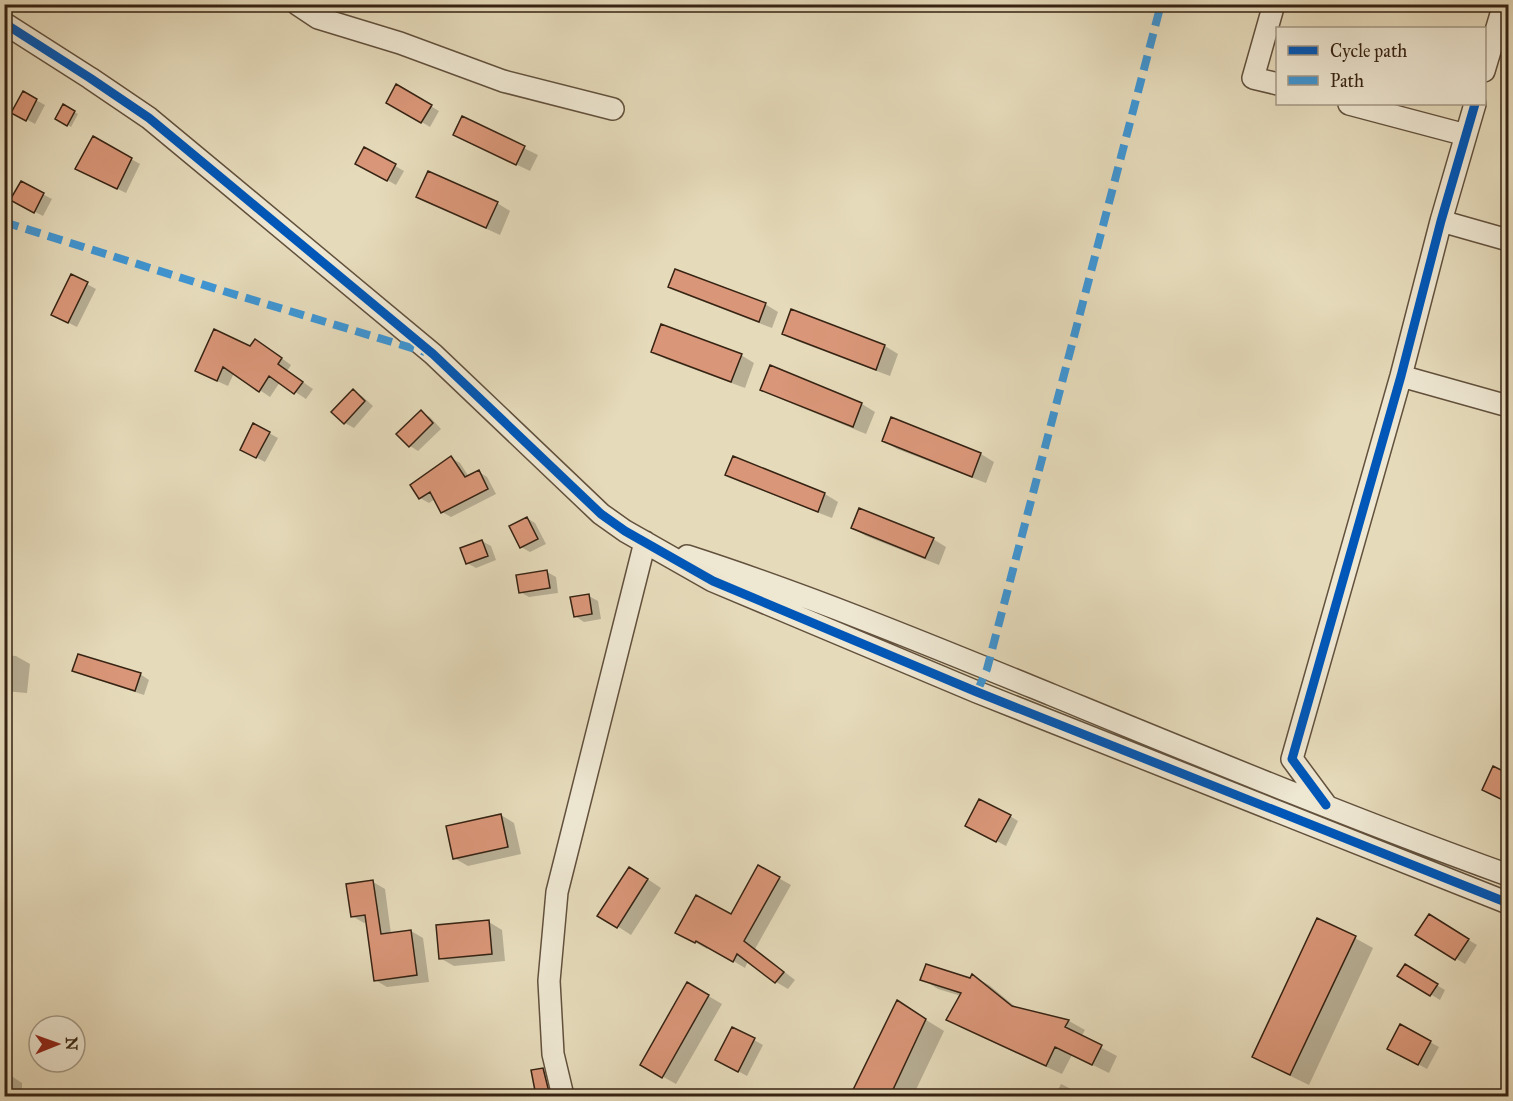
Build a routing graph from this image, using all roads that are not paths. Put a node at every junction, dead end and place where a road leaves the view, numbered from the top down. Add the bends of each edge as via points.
1 (297, 4) edge
2 (1274, 4) edge
3 (1504, 4) edge
4 (4, 23) edge
5 (1486, 67) edge
6 (1276, 84) edge
7 (1353, 105) edge
8 (1475, 105) edge
9 (613, 109) dead end
10 (1466, 135) junction
11 (1441, 221) junction
12 (1509, 240) edge
13 (1401, 376) junction
14 (1509, 406) edge
15 (645, 542) junction
16 (841, 610) junction
17 (832, 632) junction
18 (1326, 806) junction
19 (1485, 867) junction
20 (1509, 875) edge
21 (1475, 890) junction
22 (1509, 903) edge
23 (563, 1096) edge

1 - 9 street via 318,18 503,81
2 - 6 street via 1253,78
3 - 5 street
4 - 15 street via 149,118 434,354 601,514
7 - 10 street
8 - 10 street
10 - 11 street
11 - 12 street
11 - 13 street
13 - 14 street
13 - 18 street via 1292,759
15 - 16 street
15 - 17 street via 713,581
15 - 23 street via 557,892 549,981 553,1054
16 - 17 street
16 - 18 street
17 - 21 street
18 - 19 street
19 - 20 street
19 - 21 street
21 - 22 street

